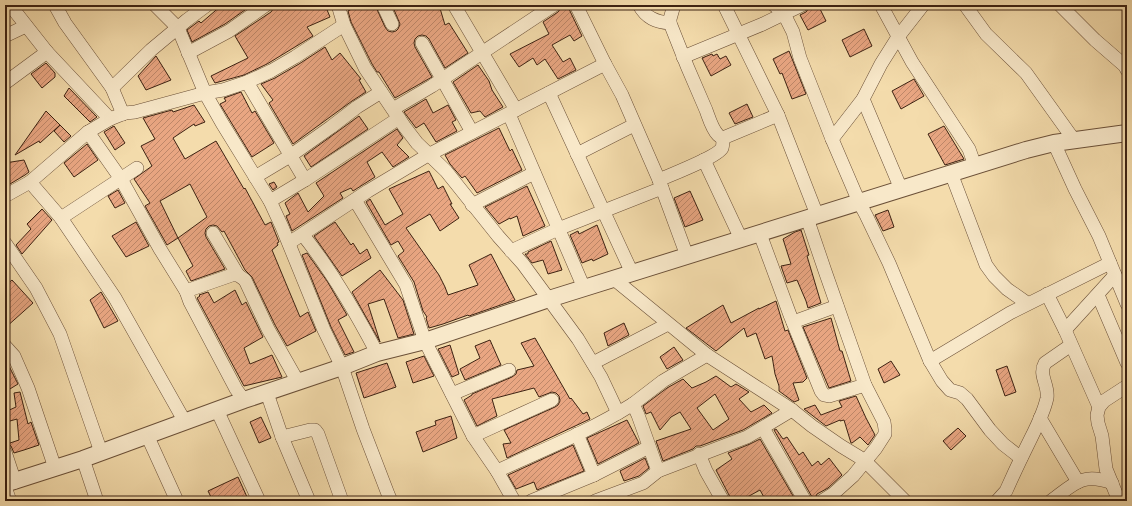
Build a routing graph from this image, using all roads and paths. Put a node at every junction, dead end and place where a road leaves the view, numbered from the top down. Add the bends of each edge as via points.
1 (10, 5) edge
2 (55, 5) edge
3 (155, 5) edge
4 (266, 5) edge
5 (338, 5) edge
6 (383, 5) edge
7 (454, 5) edge
8 (554, 5) edge
9 (576, 5) edge
10 (639, 5) edge
11 (674, 5) edge
12 (724, 5) edge
13 (774, 5) edge
14 (802, 5) edge
15 (881, 5) edge
16 (923, 5) edge
17 (965, 5) edge
18 (1060, 5) edge
19 (204, 6) edge
20 (784, 14) junction
21 (670, 23) junction
22 (392, 24) dead end
23 (344, 25) junction
24 (26, 26) junction
25 (178, 28) junction
26 (738, 35) junction
27 (5, 36) edge
28 (898, 37) junction
29 (422, 43) dead end
30 (47, 52) junction
31 (188, 53) junction
32 (482, 53) junction
33 (683, 57) junction
34 (604, 64) junction
35 (1126, 66) edge
36 (443, 79) junction
37 (248, 82) junction
38 (5, 83) edge
39 (112, 88) junction
40 (381, 92) junction
41 (205, 93) junction
42 (548, 93) junction
43 (863, 99) junction
44 (512, 112) junction
45 (396, 114) junction
46 (778, 115) junction
47 (117, 117) junction
48 (634, 124) junction
49 (88, 132) junction
50 (472, 132) junction
51 (1127, 133) edge
52 (723, 138) junction
53 (832, 140) junction
54 (1074, 140) junction
55 (1054, 143) junction
56 (428, 154) junction
57 (577, 154) junction
58 (290, 156) junction
59 (704, 160) junction
60 (975, 166) junction
61 (137, 168) dead end
62 (534, 173) junction
63 (952, 173) junction
64 (255, 177) junction
65 (120, 179) junction
66 (304, 180) junction
67 (30, 182) junction
68 (660, 184) junction
69 (901, 189) junction
70 (5, 196) edge
71 (355, 200) junction
72 (270, 201) junction
73 (859, 202) junction
74 (472, 204) junction
75 (603, 211) junction
76 (812, 216) junction
77 (61, 218) junction
78 (558, 229) junction
79 (212, 233) dead end
80 (303, 234) junction
81 (760, 234) junction
82 (741, 239) junction
83 (5, 243) edge
84 (289, 243) junction
85 (511, 250) junction
86 (687, 256) junction
87 (1112, 269) junction
88 (632, 273) junction
89 (238, 275) junction
90 (614, 279) junction
91 (584, 288) junction
92 (186, 291) junction
93 (1047, 294) junction
94 (1098, 295) junction
95 (549, 299) junction
96 (1028, 304) junction
97 (1127, 304) edge
98 (837, 306) junction
99 (793, 322) junction
100 (668, 324) junction
101 (1065, 330) junction
102 (425, 341) junction
103 (1071, 345) junction
104 (5, 346) edge
105 (377, 353) junction
106 (707, 355) junction
107 (930, 361) junction
108 (593, 363) junction
109 (1127, 363) edge
110 (342, 366) junction
111 (509, 370) dead end
112 (298, 382) junction
113 (865, 385) junction
114 (1127, 386) edge
115 (267, 393) junction
116 (452, 394) junction
117 (244, 400) junction
118 (552, 400) dead end
119 (633, 404) junction
120 (1099, 407) junction
121 (217, 410) junction
122 (792, 410) junction
123 (618, 413) junction
124 (1040, 418) junction
125 (185, 422) junction
126 (763, 428) junction
127 (577, 434) junction
128 (147, 435) junction
129 (473, 436) junction
130 (282, 437) junction
131 (649, 446) junction
132 (5, 452) edge
133 (101, 452) junction
134 (699, 454) junction
135 (83, 458) junction
136 (1021, 458) junction
137 (864, 460) junction
138 (55, 468) junction
139 (497, 471) junction
140 (658, 471) junction
141 (594, 475) junction
142 (1078, 482) junction
143 (1112, 483) junction
144 (8, 484) edge
145 (624, 496) edge
146 (1121, 499) edge
147 (256, 500) edge
148 (719, 500) edge
149 (10, 501) edge
150 (97, 501) edge
151 (177, 501) edge
152 (309, 501) edge
153 (342, 501) edge
154 (391, 501) edge
155 (514, 501) edge
156 (531, 501) edge
157 (595, 501) edge
158 (805, 501) edge
159 (822, 501) edge
160 (905, 501) edge
161 (997, 501) edge
162 (1051, 501) edge

1 - 24 street
2 - 39 street
3 - 25 street
4 - 31 street via 229,31
5 - 23 street
6 - 22 street
7 - 32 street
8 - 32 street
9 - 34 street
10 - 21 street via 643,13 652,19
11 - 21 street
12 - 26 street
13 - 20 street
14 - 20 street
15 - 28 street
16 - 28 street
17 - 54 street via 986,34 1026,74
18 - 35 street
19 - 25 street
20 - 26 street
20 - 53 street
21 - 33 street
23 - 37 street via 295,58
23 - 40 street via 365,68
24 - 27 street
24 - 30 street
25 - 31 street
25 - 39 street
26 - 33 street
26 - 46 street
28 - 43 street
28 - 60 street via 968,149
29 - 36 street
30 - 38 street
30 - 47 street
31 - 41 street
32 - 36 street
32 - 44 street
33 - 52 street via 715,130
34 - 42 street
34 - 48 street via 622,95
36 - 45 street
36 - 50 street
37 - 41 street
37 - 58 street
39 - 47 street
40 - 45 street
40 - 58 street via 356,107
41 - 47 street
41 - 64 street
42 - 44 street
42 - 57 street
43 - 53 street
43 - 69 street
44 - 50 street
44 - 62 street
45 - 56 street
45 - 66 street
46 - 52 street
46 - 76 street
47 - 49 street
48 - 57 street
48 - 68 street
49 - 65 street
49 - 67 street
50 - 56 street
51 - 54 street
52 - 59 street via 720,150
53 - 73 street
54 - 55 street
55 - 60 street
55 - 87 street
56 - 71 street
56 - 74 street via 446,171
57 - 75 street
58 - 64 street
58 - 66 street
59 - 68 street
59 - 82 street
60 - 63 street
61 - 65 street
62 - 74 street
62 - 78 street
63 - 69 street
63 - 96 street via 986,265 1007,289
64 - 72 street
65 - 77 street
65 - 92 street
66 - 72 street
67 - 70 street
67 - 77 street
68 - 75 street
68 - 86 street
69 - 73 street
71 - 80 street
71 - 102 street via 406,285
72 - 84 street
73 - 76 street
73 - 107 street via 889,263
74 - 85 street
75 - 78 street
75 - 88 street
76 - 81 street
76 - 98 street
77 - 125 street via 116,298
78 - 85 street
78 - 91 street
79 - 89 street
80 - 84 street
80 - 105 street via 341,288
81 - 82 street
81 - 99 street
82 - 86 street
83 - 133 street via 36,288 60,334
84 - 110 street via 324,330
85 - 95 street
86 - 88 street
87 - 93 street
87 - 94 street
87 - 97 street
88 - 90 street
89 - 92 street
89 - 112 street via 245,280
90 - 91 street
90 - 100 street
91 - 95 street
92 - 117 street
93 - 96 street
93 - 101 street
94 - 101 street
94 - 109 street
95 - 102 street
95 - 108 street
96 - 107 street
98 - 99 street
98 - 113 street
99 - 113 street via 824,395 829,396
100 - 106 street
100 - 108 street
101 - 103 street
102 - 105 street
102 - 116 street
103 - 120 street
103 - 124 street via 1042,367 1047,398
104 - 138 street via 14,356 28,388
105 - 110 street
106 - 119 street via 663,381
106 - 122 street
107 - 136 street via 950,390 960,393 967,399 990,430
108 - 123 street
110 - 112 street
110 - 154 street
111 - 116 street
112 - 115 street
113 - 137 street via 884,422 885,434
114 - 120 street via 1110,396
115 - 117 street
115 - 130 street
116 - 129 street
117 - 121 street
118 - 129 street
119 - 123 street
119 - 131 street
120 - 143 street via 1098,423 1106,469
121 - 125 street
121 - 147 street
122 - 126 street
122 - 137 street
123 - 127 street
124 - 136 street
124 - 142 street
125 - 128 street
126 - 134 street via 732,443
126 - 158 street
127 - 139 street
127 - 141 street
128 - 133 street
128 - 151 street
129 - 139 street
130 - 152 street
130 - 153 street via 315,430
131 - 140 street
131 - 141 street
132 - 144 street
133 - 135 street
134 - 140 street
134 - 148 street
135 - 138 street
135 - 150 street
136 - 161 street via 1006,491
137 - 159 street via 852,476
137 - 160 street
138 - 144 street
139 - 155 street
140 - 145 street
141 - 156 street
142 - 143 street via 1092,478
142 - 162 street
143 - 146 street
144 - 149 street
145 - 157 street

